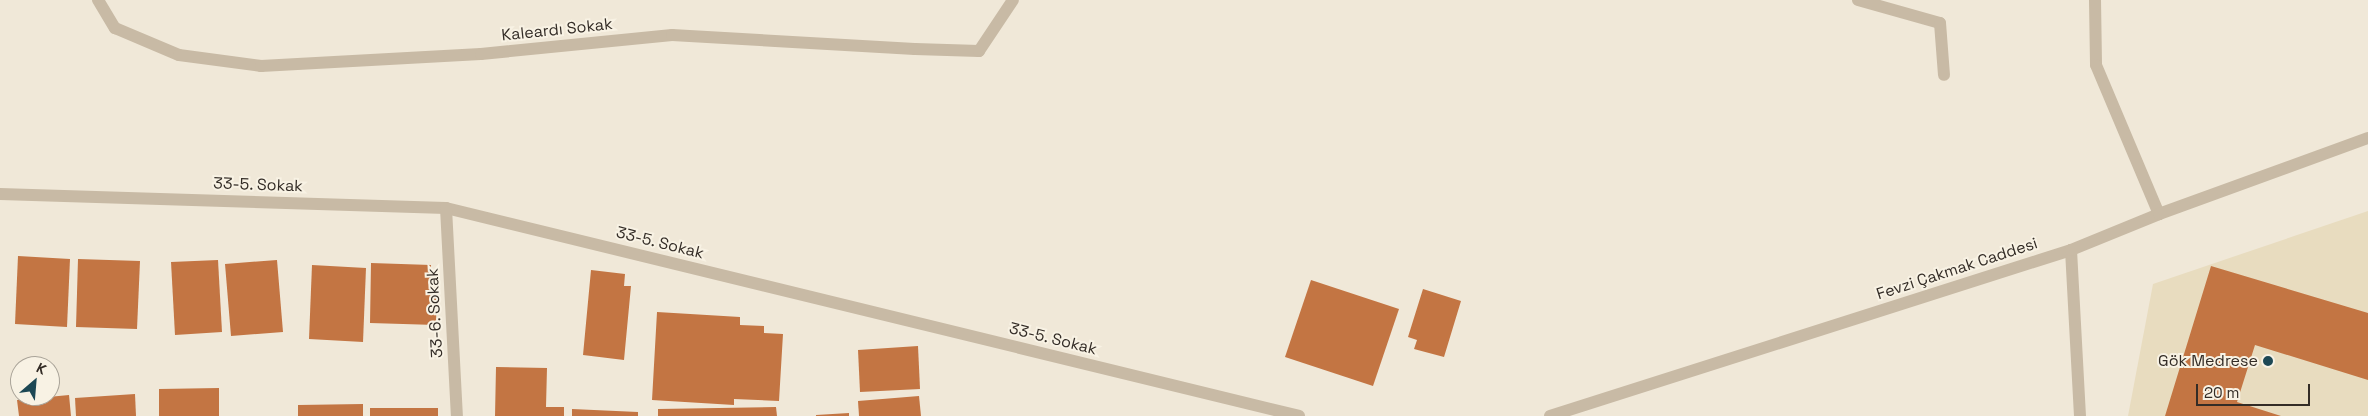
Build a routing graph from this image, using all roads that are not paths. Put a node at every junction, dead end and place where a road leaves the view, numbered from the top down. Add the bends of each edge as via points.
1 (98, 0) edge
2 (1013, 0) edge
3 (1858, 0) edge
4 (2095, 0) edge
5 (1944, 75) dead end
6 (2368, 138) edge
7 (0, 194) edge
8 (446, 208) junction
9 (2159, 214) junction
10 (2070, 250) junction
11 (457, 416) edge
12 (1299, 416) edge
13 (1550, 416) edge
14 (2080, 416) edge

1 - 2 street, Kaleardı Sokak via 115,28 179,55 262,66 481,54 672,35 979,51
3 - 5 street via 1940,23
4 - 9 street via 2096,65
6 - 9 street, Fevzi Çakmak Caddesi
7 - 8 street, 33-5. Sokak
8 - 11 street, 33-6. Sokak
8 - 12 street, 33-5. Sokak
9 - 10 street, Fevzi Çakmak Caddesi
10 - 13 street, Fevzi Çakmak Caddesi
10 - 14 street

